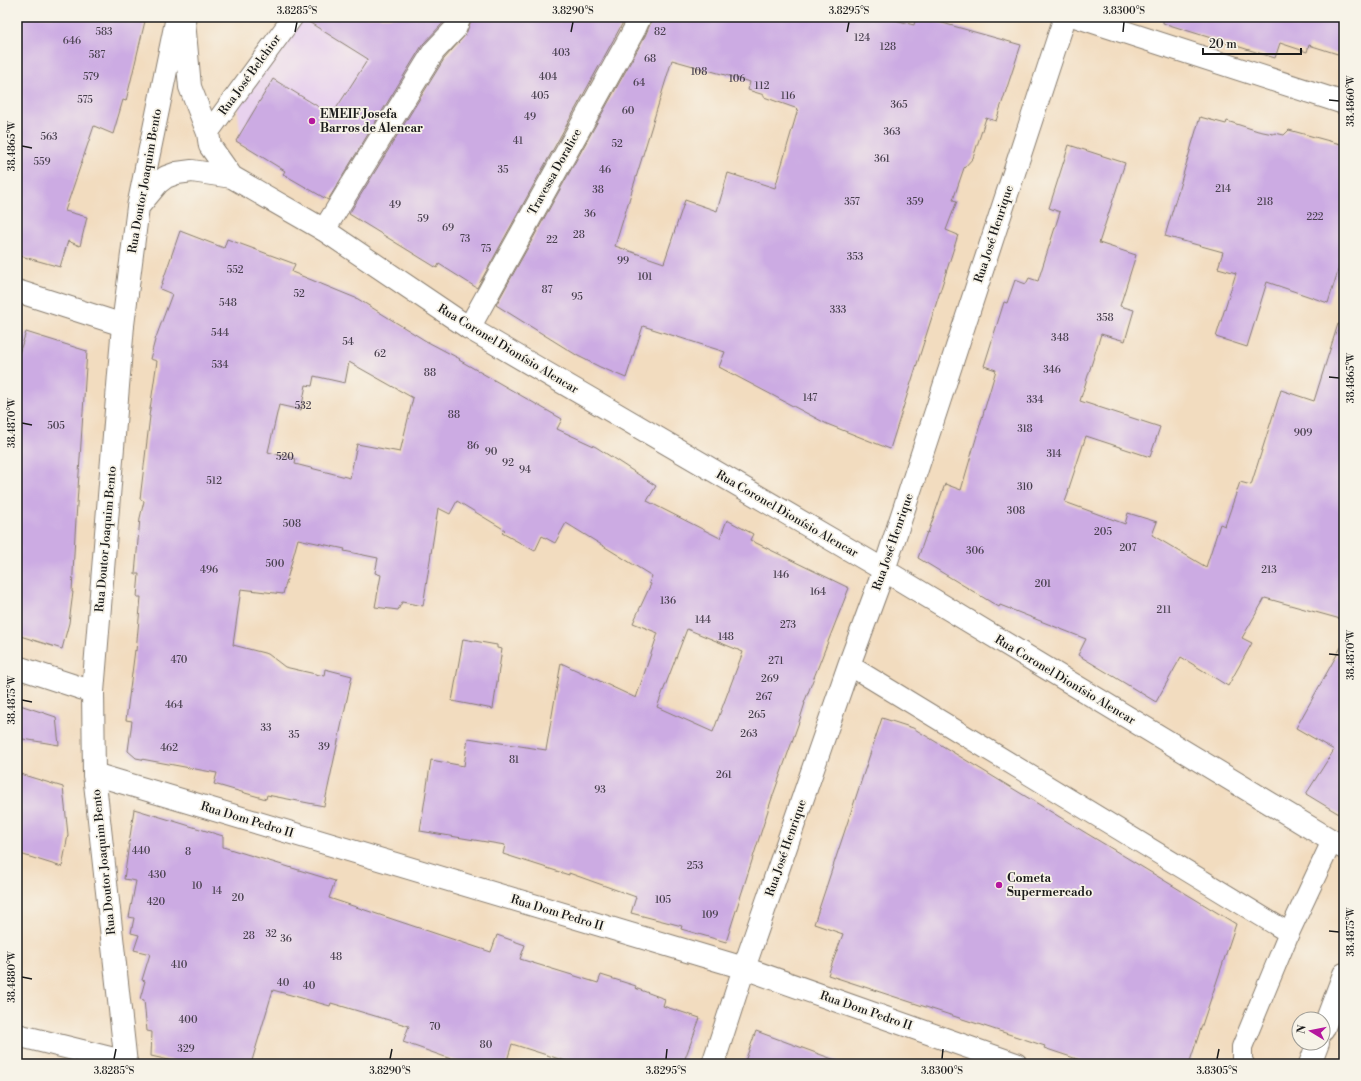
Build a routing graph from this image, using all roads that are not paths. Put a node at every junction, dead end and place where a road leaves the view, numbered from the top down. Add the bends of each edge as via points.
1 (177, 17) edge
2 (184, 17) edge
3 (292, 17) edge
4 (460, 17) edge
5 (640, 17) edge
6 (1065, 17) edge
7 (1078, 17) edge
8 (1344, 103) edge
9 (208, 133) junction
10 (232, 177) junction
11 (138, 206) junction
12 (324, 230) junction
13 (17, 291) edge
14 (123, 325) junction
15 (469, 328) junction
16 (884, 570) junction
17 (849, 665) junction
18 (17, 667) edge
19 (93, 692) junction
20 (94, 774) junction
21 (1338, 844) edge
22 (1288, 934) junction
23 (744, 968) junction
24 (1344, 974) edge
25 (1330, 1011) edge
26 (17, 1035) edge
27 (1315, 1051) edge
28 (126, 1063) edge
29 (713, 1064) edge
30 (1016, 1064) edge
31 (1244, 1064) edge
32 (1310, 1064) edge

1 - 11 street, Rua Doutor Joaquim Bento
2 - 9 street, Rua Coronel Dionísio Alencar via 190,87
3 - 9 lane, Rua José Belchior
4 - 12 street via 455,29 430,57
5 - 15 street, Travessa Doralice
6 - 16 street, Rua José Henrique
7 - 8 street
9 - 10 street, Rua Coronel Dionísio Alencar via 210,146
10 - 11 street, Rua Coronel Dionísio Alencar via 192,171 176,173 166,177
10 - 12 street, Rua Coronel Dionísio Alencar
11 - 14 street, Rua Doutor Joaquim Bento
12 - 15 street, Rua Coronel Dionísio Alencar
13 - 14 street
14 - 19 street, Rua Doutor Joaquim Bento
15 - 16 street, Rua Coronel Dionísio Alencar
16 - 17 street, Rua José Henrique
16 - 21 street, Rua Coronel Dionísio Alencar
17 - 22 lane
17 - 23 street, Rua José Henrique
18 - 19 street
19 - 20 street, Rua Doutor Joaquim Bento
20 - 23 street, Rua Dom Pedro II
20 - 28 street, Rua Doutor Joaquim Bento
21 - 22 lane
22 - 31 lane via 1242,1047
23 - 29 street, Rua José Henrique
23 - 30 street, Rua Dom Pedro II
24 - 25 street
26 - 28 street
27 - 32 street

